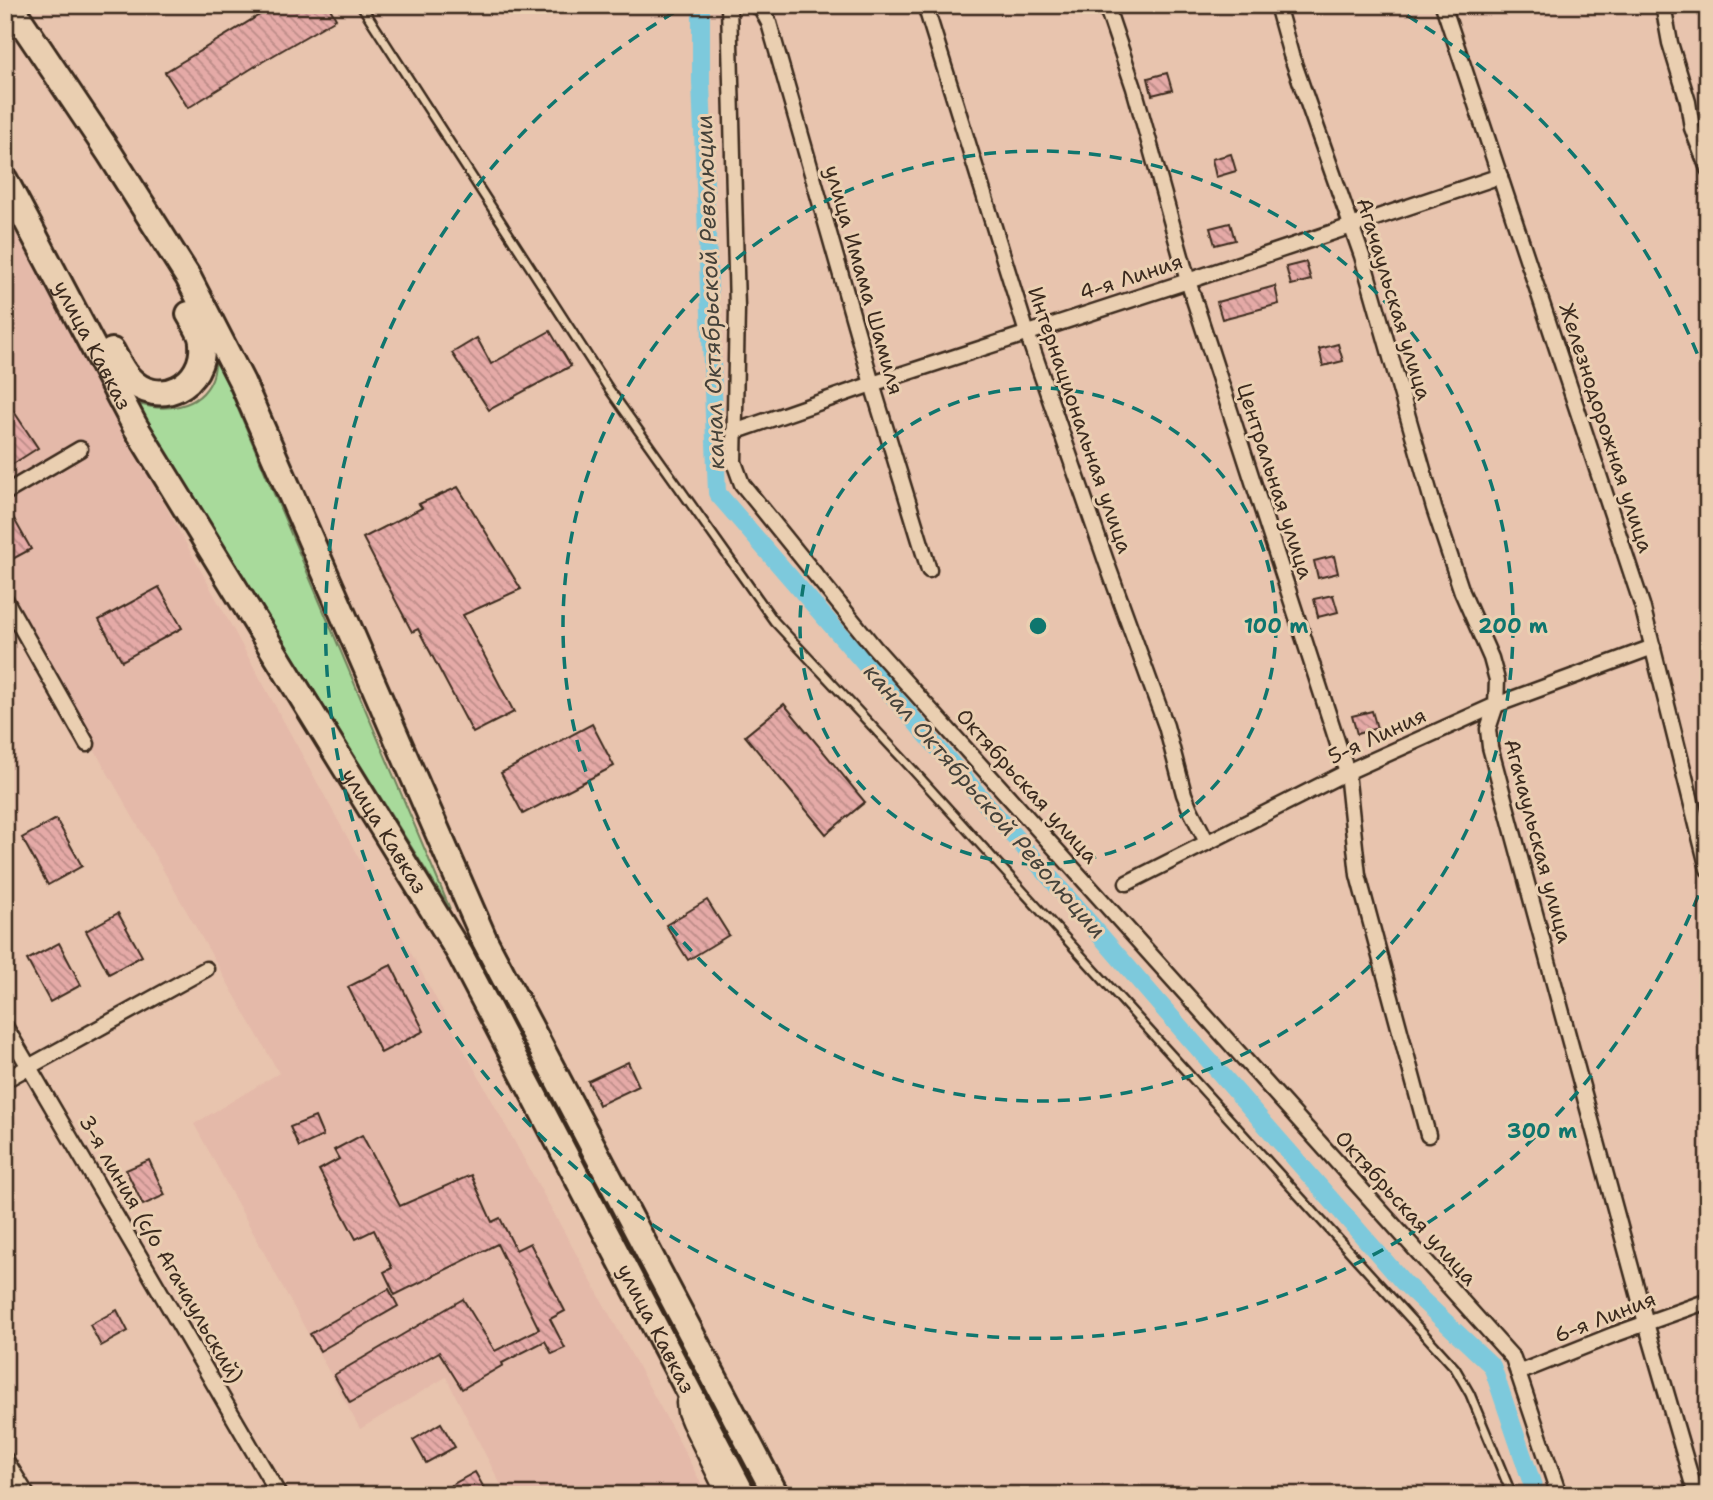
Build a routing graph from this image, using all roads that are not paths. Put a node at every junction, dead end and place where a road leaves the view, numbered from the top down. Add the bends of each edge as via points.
1 (10, 5) edge
2 (361, 5) edge
3 (729, 5) edge
4 (754, 5) edge
5 (925, 5) edge
6 (1106, 5) edge
7 (1277, 5) edge
8 (1443, 5) edge
9 (1663, 5) edge
10 (110, 154) junction
11 (1708, 169) edge
12 (1500, 176) junction
13 (9, 187) edge
14 (1351, 226) junction
15 (1188, 281) junction
16 (1027, 333) junction
17 (872, 384) junction
18 (734, 432) junction
19 (80, 449) dead end
20 (5, 494) edge
21 (929, 570) dead end
22 (5, 599) edge
23 (1653, 647) junction
24 (1496, 705) junction
25 (87, 744) dead end
26 (1347, 772) junction
27 (1207, 842) junction
28 (1708, 869) edge
29 (1127, 883) dead end
30 (206, 969) dead end
31 (5, 1026) edge
32 (30, 1066) junction
33 (5, 1080) edge
34 (1428, 1135) dead end
35 (1708, 1301) edge
36 (1646, 1323) junction
37 (1518, 1373) junction
38 (684, 1382) junction
39 (5, 1458) edge
40 (27, 1495) edge
41 (279, 1495) edge
42 (727, 1495) edge
43 (743, 1495) edge
44 (776, 1495) edge
45 (1512, 1495) edge
46 (1560, 1495) edge
47 (1696, 1495) edge

1 - 10 highway
2 - 45 lane via 609,389 774,621 1455,1368 1471,1394
3 - 18 street, Октябрьская улица via 737,308
4 - 17 street, улица Имама Шамиля via 769,23
5 - 16 street, Интернациональная улица
6 - 15 street, Центральная улица
7 - 14 street, Агачаульская улица
8 - 12 street, Железнодорожная улица
9 - 11 street via 1692,128
10 - 13 highway via 202,340 195,376 181,388 147,390 130,379
10 - 44 highway, улица Кавказ via 188,277 242,382 485,941
12 - 14 street, 4-я Линия
12 - 23 street, Железнодорожная улица
13 - 38 highway, улица Кавказ via 135,426 460,954
14 - 15 street, 4-я Линия
14 - 24 street, Агачаульская улица via 1434,508 1462,592 1491,657 1497,680
15 - 16 street, 4-я Линия
15 - 26 street, Центральная улица
16 - 17 street, 4-я Линия
16 - 27 street, Интернациональная улица via 1166,726 1184,794
17 - 18 street, 4-я Линия
17 - 21 street, улица Имама Шамиля
18 - 37 street, Октябрьская улица via 734,462 742,484 874,647 1513,1358
19 - 20 street
22 - 25 street
23 - 24 street, 5-я Линия
23 - 28 street, Железнодорожная улица
24 - 26 street, 5-я Линия
24 - 36 street, Агачаульская улица via 1488,729 1490,747
26 - 27 street, 5-я Линия
26 - 34 street, Центральная улица via 1358,875
27 - 29 street, 5-я Линия
30 - 32 street
31 - 32 street, 3-я линия (с/о Агачаульский)
32 - 33 street
32 - 41 street, 3-я линия (с/о Агачаульский)
35 - 36 street, 6-я Линия
36 - 37 street, 6-я Линия
36 - 47 street, Агачаульская улица
37 - 46 street, Октябрьская улица
38 - 42 street via 687,1412
38 - 43 highway, улица Кавказ
39 - 40 street

